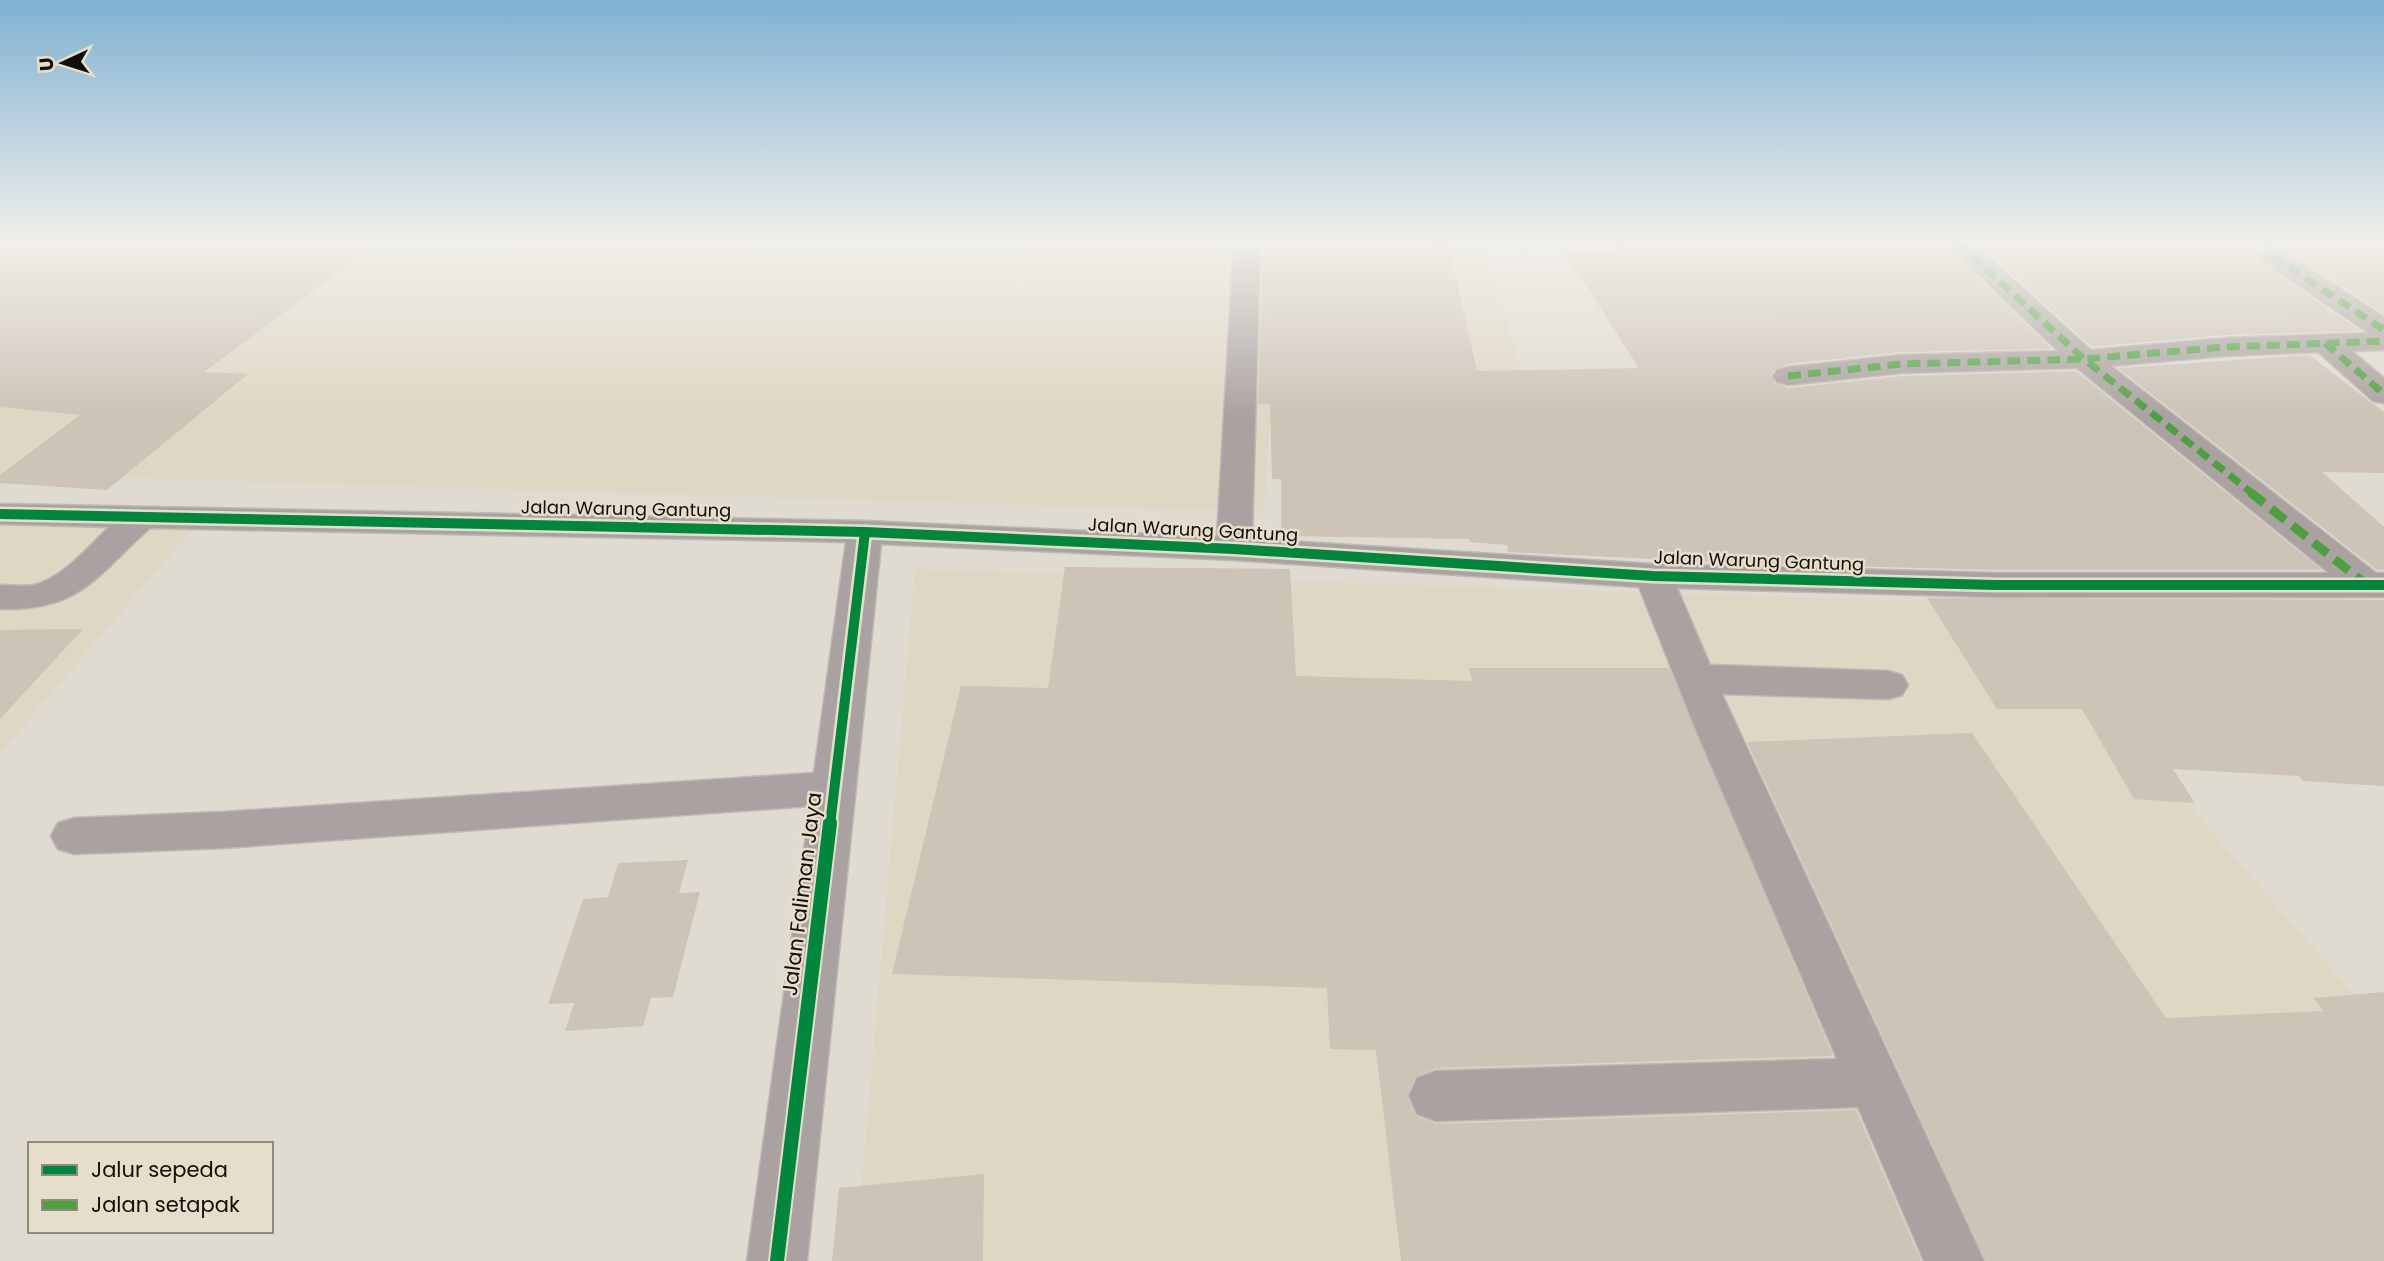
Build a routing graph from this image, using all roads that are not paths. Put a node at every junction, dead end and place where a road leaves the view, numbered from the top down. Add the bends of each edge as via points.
1 (1245, 300) edge
2 (2020, 300) edge
3 (2338, 300) edge
4 (2384, 330) edge
5 (2384, 341) edge
6 (2325, 343) junction
7 (2084, 359) junction
8 (1788, 376) dead end
9 (2384, 394) edge
10 (0, 514) edge
11 (141, 517) junction
12 (865, 532) junction
13 (1234, 549) junction
14 (1653, 576) junction
15 (2376, 585) edge
16 (0, 597) edge
17 (1698, 679) junction
18 (1888, 685) dead end
19 (834, 789) junction
20 (74, 836) dead end
21 (1874, 1082) junction
22 (1436, 1096) dead end
23 (777, 1261) edge
24 (1954, 1261) edge

1 - 13 street
2 - 7 street, Jalan Warung Gantung
3 - 4 street
5 - 6 street
6 - 7 street
6 - 9 street
7 - 8 street via 1901,364
7 - 15 street, Jalan Warung Gantung
10 - 11 street, Jalan Warung Gantung
11 - 12 street, Jalan Warung Gantung
11 - 16 street via 76,579 59,589 33,597
12 - 13 street, Jalan Warung Gantung
12 - 19 street, Jalan Faliman Jaya
13 - 14 street, Jalan Warung Gantung
14 - 15 street, Jalan Warung Gantung via 1995,585
14 - 17 street
17 - 18 street
17 - 21 street
19 - 20 street
19 - 23 street, Jalan Faliman Jaya
21 - 22 street
21 - 24 street

